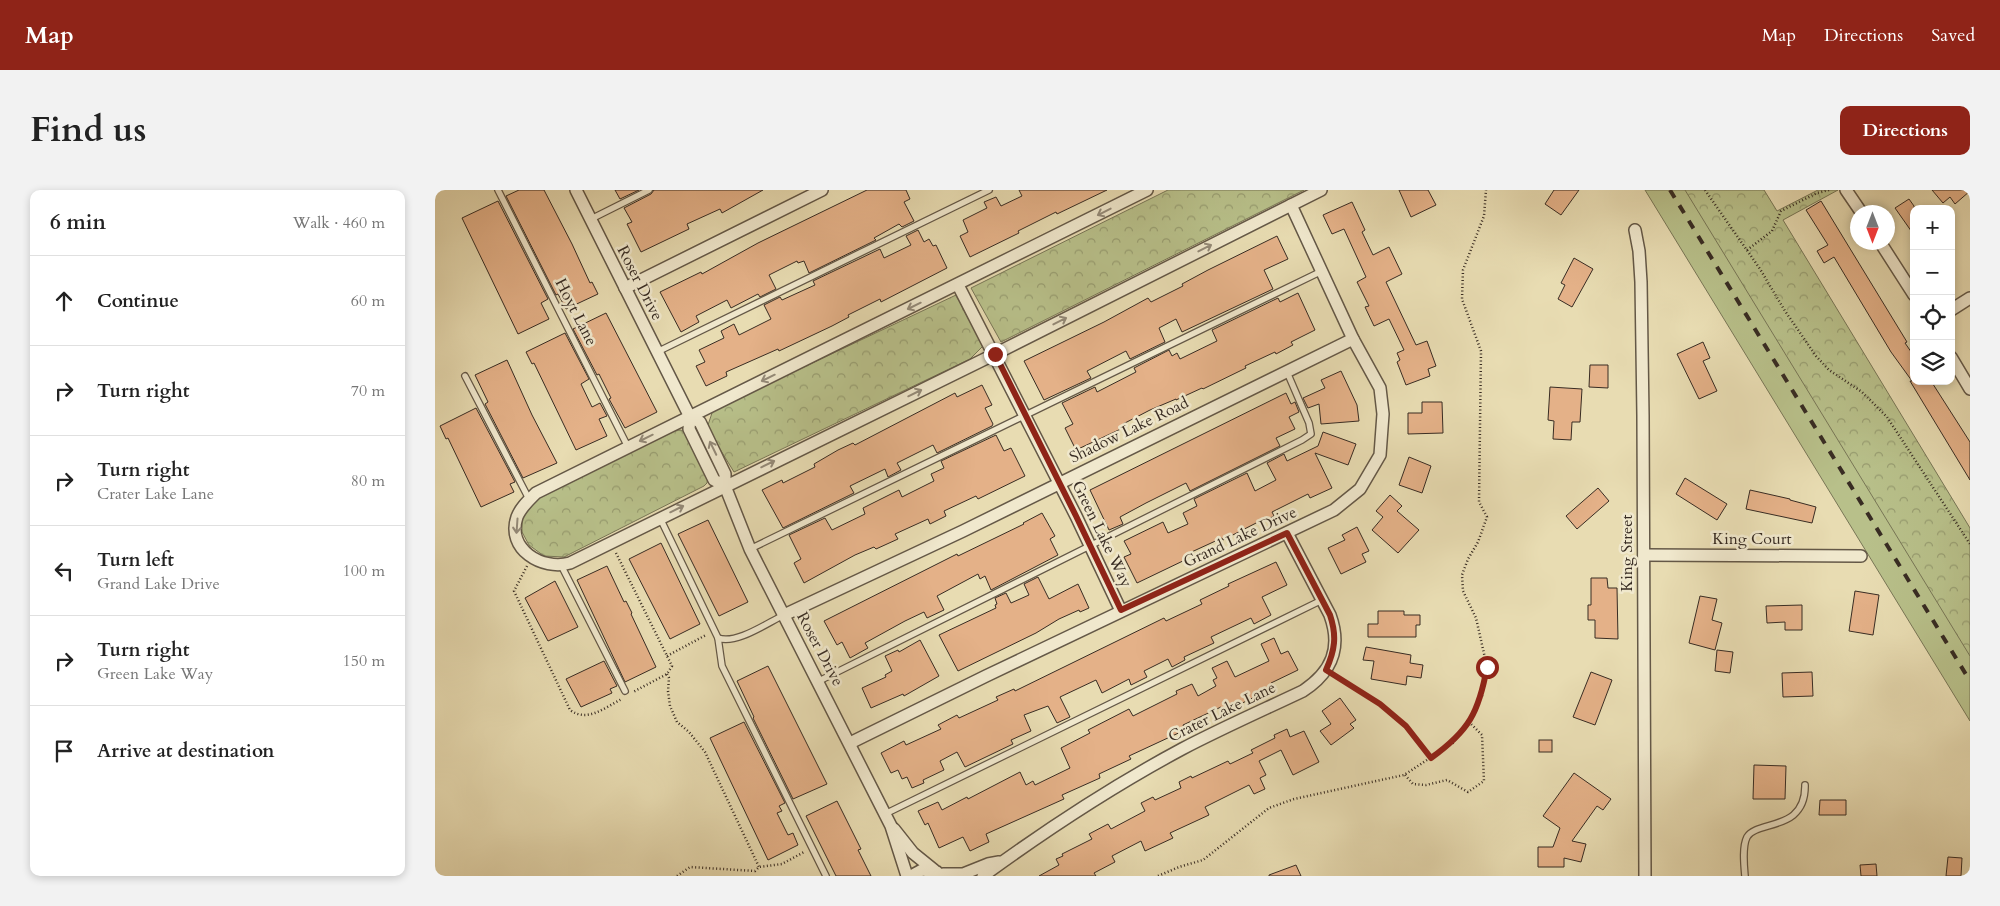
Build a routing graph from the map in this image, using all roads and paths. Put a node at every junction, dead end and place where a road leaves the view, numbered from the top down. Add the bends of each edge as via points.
1 (498, 190) edge
2 (576, 190) edge
3 (649, 190) edge
4 (822, 190) edge
5 (989, 190) edge
6 (1147, 190) edge
7 (1321, 190) edge
8 (1486, 190) edge
9 (1705, 190) edge
10 (1829, 190) edge
11 (1846, 190) edge
12 (1129, 194) edge
13 (1291, 205) junction
14 (1856, 205) edge
15 (590, 219) junction
16 (1635, 230) dead end
17 (1747, 250) junction
18 (1885, 250) edge
19 (1322, 271) junction
20 (958, 284) junction
21 (625, 288) junction
22 (1910, 289) edge
23 (1970, 298) edge
24 (1955, 307) edge
25 (1353, 339) junction
26 (657, 352) junction
27 (995, 354) junction
28 (1955, 364) edge
29 (1286, 371) junction
30 (465, 376) dead end
31 (1970, 389) edge
32 (1026, 416) junction
33 (690, 417) junction
34 (629, 447) junction
35 (1059, 483) junction
36 (725, 486) junction
37 (529, 499) junction
38 (660, 518) junction
39 (1287, 533) junction
40 (1970, 544) edge
41 (1091, 547) junction
42 (750, 549) junction
43 (1644, 555) junction
44 (1861, 556) dead end
45 (561, 565) junction
46 (1322, 600) junction
47 (1121, 610) junction
48 (784, 615) junction
49 (714, 630) junction
50 (718, 638) junction
51 (667, 656) dead end
52 (1326, 670) junction
53 (667, 674) dead end
54 (819, 681) junction
55 (625, 691) dead end
56 (1469, 722) junction
57 (850, 743) junction
58 (1431, 758) junction
59 (1404, 775) junction
60 (1805, 784) dead end
61 (885, 814) junction
62 (891, 826) junction
63 (812, 848) junction
64 (1003, 861) junction
65 (759, 866) junction
66 (940, 873) edge
67 (677, 876) edge
68 (826, 876) edge
69 (909, 876) edge
70 (983, 876) edge
71 (1158, 876) edge
72 (1645, 876) edge
73 (1745, 876) edge

1 - 34 lane, Hoyt Lane
2 - 15 street, Roser Drive
3 - 15 lane
4 - 21 street
5 - 26 lane
6 - 12 street
7 - 13 street
8 - 56 path via 1484,216 1463,270 1462,289 1462,299 1481,351 1479,502 1487,517 1479,542 1462,575 1463,590 1476,618 1487,667 1482,696
9 - 17 path
10 - 17 path via 1781,211 1772,232
11 - 14 street
12 -> 20 street
13 - 19 street, Grand Lake Drive
27 -> 13 street
15 - 21 street, Roser Drive
16 - 43 street, King Street via 1641,282
17 - 40 path via 1816,356 1829,370 1862,392 1887,417
18 - 22 street
19 - 25 street, Grand Lake Drive
19 - 32 lane
20 - 27 street, Green Lake Way
20 -> 33 street
21 - 26 street, Roser Drive
23 - 24 street
25 - 29 street, Shadow Lake Road
25 - 39 street, Grand Lake Drive via 1380,388 1383,414 1380,455 1360,489 1334,510
26 - 33 street, Roser Drive
27 - 32 street, Green Lake Way
36 -> 27 street
28 - 31 street
29 - 35 street, Shadow Lake Road
29 - 41 lane via 1309,422 1311,434
30 - 37 lane
32 - 35 street, Green Lake Way
32 - 42 lane
33 -> 34 street
33 - 36 street, Roser Drive via 689,429 714,480
34 - 37 street
35 - 41 street, Green Lake Way
35 - 48 street, Shadow Lake Road
38 -> 36 street
36 - 42 street, Roser Drive
37 -> 45 street via 516,519 516,536 525,553 537,561
38 - 45 street
38 - 49 lane
39 - 46 street, Crater Lake Lane
39 - 47 street, Grand Lake Drive
41 - 47 street, Green Lake Way
41 - 54 lane
42 - 48 street, Roser Drive
43 - 44 street, King Court
43 - 72 street, King Street
45 - 55 lane
46 - 52 street, Crater Lake Lane via 1334,627 1336,642
46 - 61 lane
47 - 57 street, Grand Lake Drive
48 - 50 lane via 735,639
48 - 54 street, Roser Drive
49 - 50 lane
49 - 51 path
50 - 63 lane via 722,666
52 - 58 path via 1380,704 1406,726
52 - 64 street, Crater Lake Lane via 1317,682 1303,691 1184,748
53 - 65 path via 670,706 677,722 705,752
54 - 57 street, Roser Drive
56 - 58 path via 1453,743
56 - 59 path via 1482,735 1484,781 1468,792 1447,780 1426,785 1413,784
57 - 61 street, Roser Drive
58 - 59 path
59 - 71 path via 1294,799 1269,808 1203,860
60 - 73 lane via 1801,803 1790,818 1752,832 1747,838
61 - 62 street, Roser Drive
62 - 66 street, Roser Drive via 913,853
62 - 69 street, Roser Drive
63 - 65 path via 782,864
63 - 68 lane
64 - 66 street, Crater Lake Lane via 963,874
64 - 70 street, Crater Lake Lane
65 - 67 path via 755,870 690,867
66 - 69 street, Crater Lake Lane via 923,870

